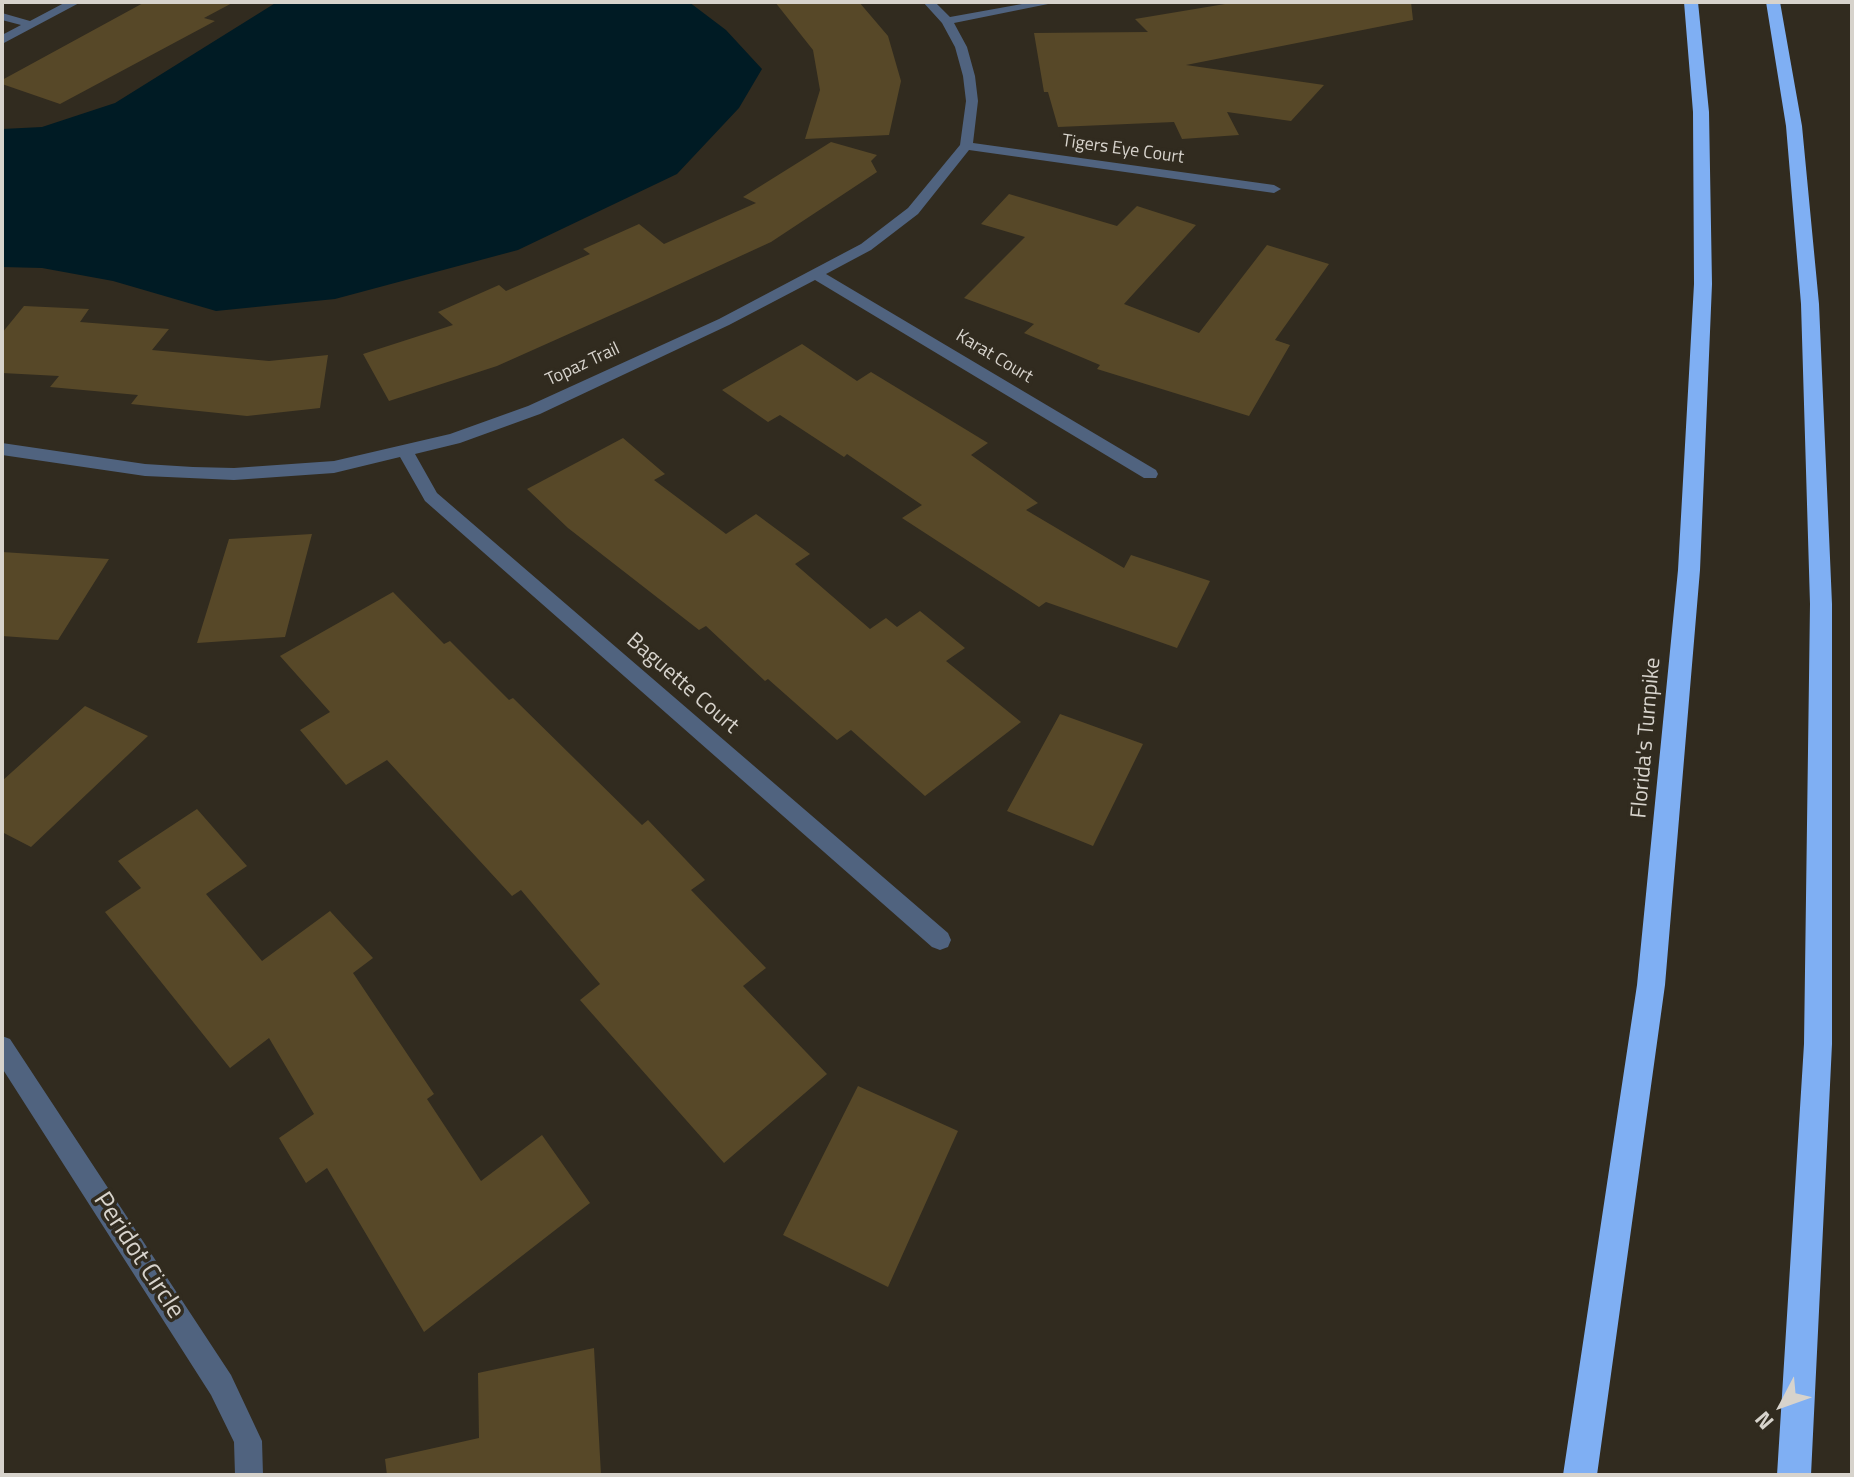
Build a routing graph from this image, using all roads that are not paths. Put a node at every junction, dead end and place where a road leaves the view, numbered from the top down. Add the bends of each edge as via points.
1 (75, 2) edge
2 (929, 2) edge
3 (1052, 2) edge
4 (1691, 2) edge
5 (1773, 2) edge
6 (2, 16) edge
7 (947, 21) junction
8 (32, 25) junction
9 (2, 40) edge
10 (966, 146) junction
11 (1274, 189) dead end
12 (817, 275) junction
13 (2, 449) edge
14 (406, 452) junction
15 (1150, 474) dead end
16 (940, 940) dead end
17 (2, 1047) edge
18 (249, 1475) edge
19 (1580, 1475) edge
20 (1794, 1475) edge

1 - 8 street
2 - 7 street
3 - 7 street
4 - 19 highway, Florida's Turnpike via 1701,112 1703,284 1689,570 1651,985
5 - 20 highway via 1794,126 1810,304 1821,604 1818,1044
6 - 8 street
7 - 10 street via 969,76 972,101
8 - 9 street
10 - 11 street, Tigers Eye Court
10 - 12 street, Topaz Trail via 913,211
12 - 14 street, Topaz Trail via 534,410
12 - 15 street, Karat Court
13 - 14 street, Topaz Trail via 145,470 234,474 334,467
14 - 16 street, Baguette Court via 431,497
17 - 18 street, Peridot Circle via 221,1385 248,1441

